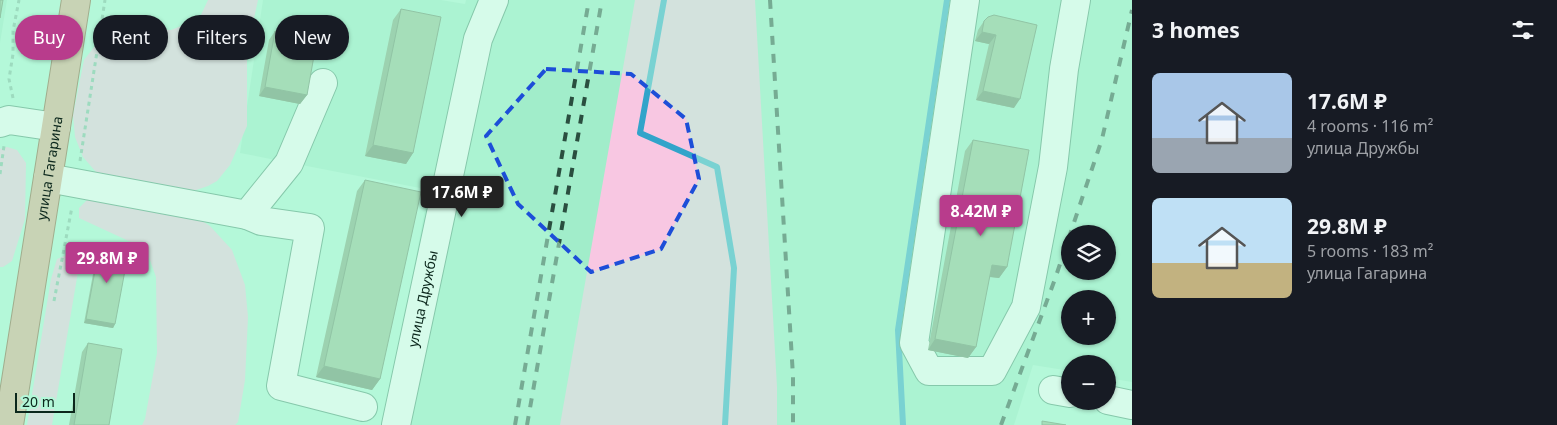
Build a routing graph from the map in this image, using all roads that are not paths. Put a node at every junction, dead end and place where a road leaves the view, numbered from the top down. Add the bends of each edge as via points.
1 (76, 0) edge
2 (494, 0) edge
3 (965, 0) edge
4 (1076, 0) edge
5 (323, 83) dead end
6 (3, 117) edge
7 (56, 127) junction
8 (48, 178) junction
9 (247, 215) junction
10 (1116, 402) edge
11 (1132, 405) edge
12 (363, 407) dead end
13 (7, 413) edge
14 (396, 425) edge

1 - 7 main road, улица Гагарина
2 - 14 street, улица Дружбы via 478,39
3 - 4 street via 914,343 929,371 992,371 1026,307 1053,167
5 - 9 street via 289,163
6 - 7 street
7 - 8 main road, улица Гагарина
8 - 9 street
8 - 13 main road, улица Гагарина
9 - 12 street via 261,221 310,228 281,386
10 - 11 street

